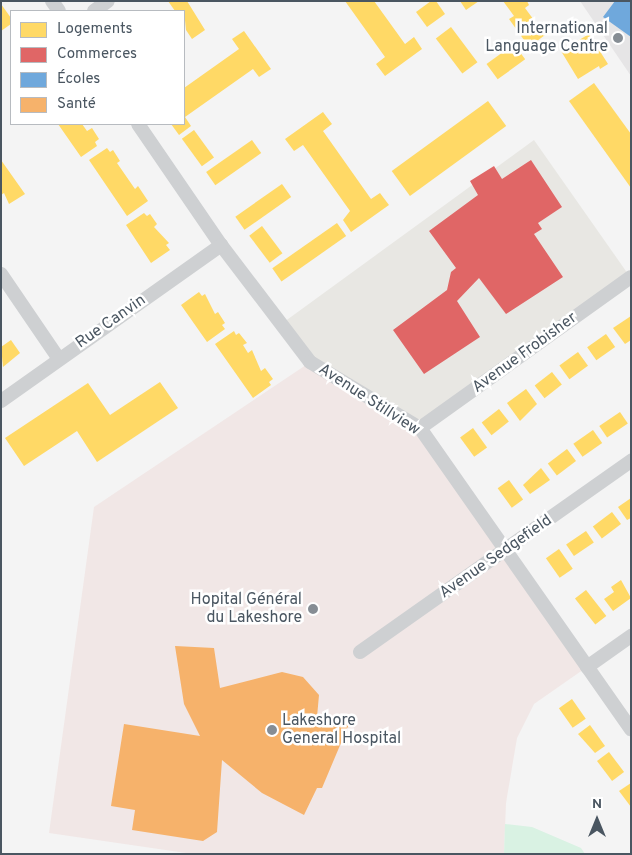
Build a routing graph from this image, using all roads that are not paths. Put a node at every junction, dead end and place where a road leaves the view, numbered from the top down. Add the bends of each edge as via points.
1 (108, 1) edge
2 (95, 10) edge
3 (139, 125) edge
4 (221, 245) junction
5 (1, 274) edge
6 (631, 277) edge
7 (59, 359) junction
8 (1, 401) edge
9 (420, 428) junction
10 (631, 461) edge
11 (504, 551) junction
12 (631, 636) edge
13 (360, 652) dead end
14 (587, 667) junction
15 (631, 729) edge

1 - 2 street
3 - 4 street, Avenue Stillview
4 - 7 street, Rue Canvin
4 - 9 street, Avenue Stillview via 310,362
5 - 7 street
6 - 9 street, Avenue Frobisher
7 - 8 street, Rue Canvin
9 - 11 street, Avenue Stillview
10 - 11 street, Avenue Sedgefield
11 - 13 street, Avenue Sedgefield
11 - 14 street, Avenue Stillview
12 - 14 street
14 - 15 street, Avenue Stillview

